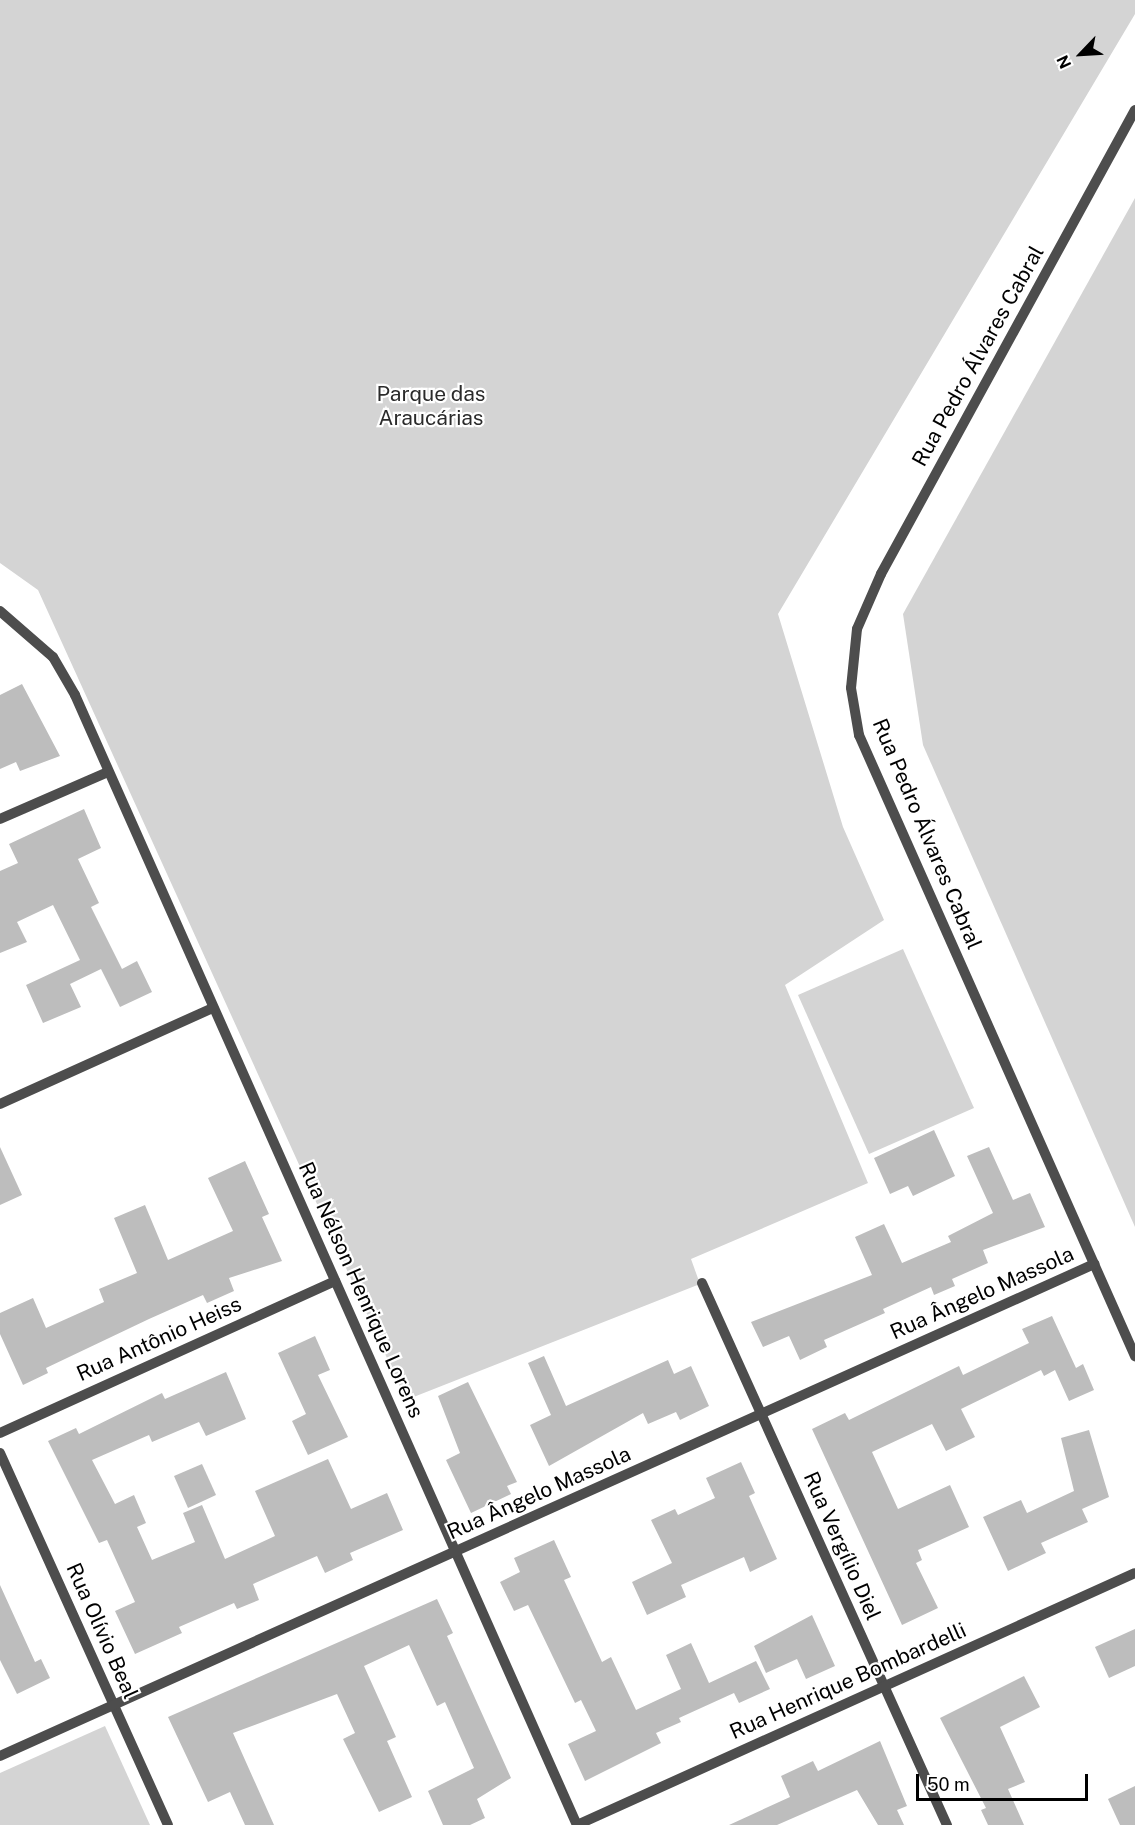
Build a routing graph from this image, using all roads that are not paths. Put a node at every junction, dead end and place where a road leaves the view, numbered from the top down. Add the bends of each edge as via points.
1 (1135, 110) edge
2 (0, 611) edge
3 (108, 772) junction
4 (0, 819) edge
5 (213, 1008) junction
6 (0, 1104) edge
7 (1094, 1264) junction
8 (335, 1281) junction
9 (702, 1283) dead end
10 (1135, 1356) edge
11 (761, 1414) junction
12 (0, 1433) edge
13 (0, 1454) edge
14 (456, 1552) junction
15 (1135, 1573) edge
16 (885, 1686) junction
17 (114, 1705) junction
18 (0, 1756) edge
19 (168, 1825) edge
20 (577, 1825) edge
21 (947, 1825) edge

1 - 7 street, Rua Pedro Álvares Cabral via 881,574 858,629 851,688 859,735
2 - 3 street, Rua Nélson Henrique Lorens via 53,657
3 - 4 street
3 - 5 street, Rua Nélson Henrique Lorens
5 - 6 street
5 - 8 street, Rua Nélson Henrique Lorens
7 - 10 street, Rua Pedro Álvares Cabral
7 - 11 street, Rua Ângelo Massola
8 - 12 street, Rua Antônio Heiss
8 - 14 street, Rua Nélson Henrique Lorens
9 - 11 street, Rua Vergílio Diel
11 - 14 street, Rua Ângelo Massola
11 - 16 street, Rua Vergílio Diel
13 - 17 street, Rua Olívio Beal
14 - 17 street, Rua Ângelo Massola
14 - 20 street, Rua Nélson Henrique Lorens
15 - 16 street, Rua Henrique Bombardelli
16 - 20 street, Rua Henrique Bombardelli
16 - 21 street, Rua Vergílio Diel
17 - 18 street, Rua Ângelo Massola
17 - 19 street, Rua Olívio Beal

